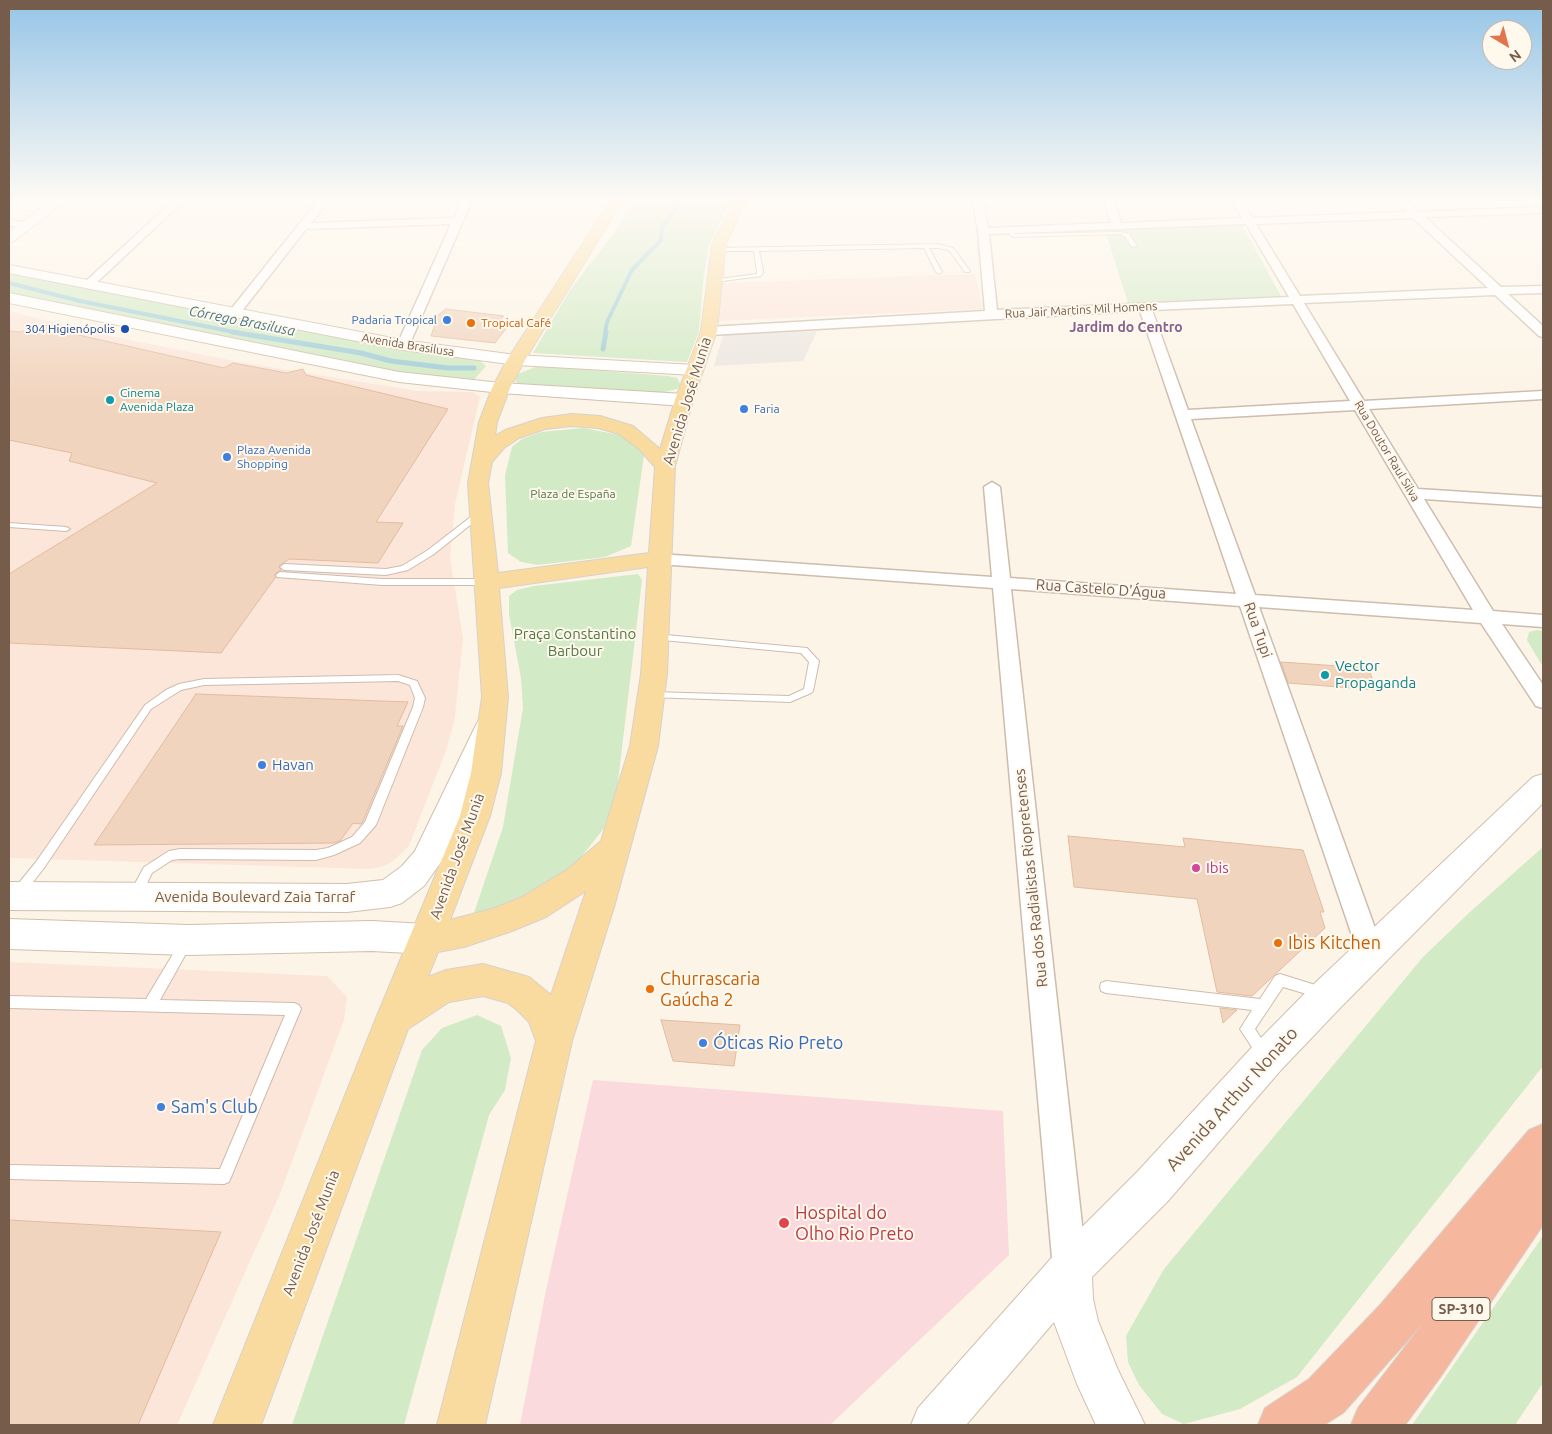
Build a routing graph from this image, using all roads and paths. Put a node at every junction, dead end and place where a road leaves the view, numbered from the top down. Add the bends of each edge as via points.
1 (110, 265) edge
2 (272, 265) edge
3 (439, 265) edge
4 (576, 265) edge
5 (717, 265) edge
6 (759, 265) edge
7 (935, 265) edge
8 (963, 265) edge
9 (986, 265) edge
10 (1275, 265) edge
11 (1468, 265) edge
12 (9, 269) edge
13 (967, 271) dead end
14 (939, 272) dead end
15 (715, 280) junction
16 (90, 283) junction
17 (1543, 289) edge
18 (1497, 291) junction
19 (9, 298) edge
20 (1296, 300) junction
21 (1145, 307) junction
22 (234, 313) junction
23 (990, 314) junction
24 (709, 331) junction
25 (1543, 333) edge
26 (403, 345) junction
27 (516, 360) junction
28 (694, 370) junction
29 (501, 388) junction
30 (1543, 395) edge
31 (684, 400) junction
32 (1360, 406) junction
33 (1183, 415) junction
34 (481, 461) junction
35 (665, 466) junction
36 (992, 487) dead end
37 (1412, 493) junction
38 (1543, 502) edge
39 (480, 514) junction
40 (9, 525) edge
41 (66, 529) dead end
42 (660, 535) junction
43 (659, 559) junction
44 (608, 565) junction
45 (487, 582) junction
46 (1001, 582) junction
47 (1248, 600) junction
48 (1487, 617) junction
49 (1543, 621) edge
50 (655, 637) junction
51 (651, 694) junction
52 (1543, 702) edge
53 (492, 723) junction
54 (1543, 785) edge
55 (616, 847) junction
56 (134, 898) junction
57 (11, 899) edge
58 (9, 934) edge
59 (426, 939) junction
60 (188, 940) junction
61 (1371, 953) junction
62 (1112, 988) dead end
63 (1328, 995) junction
64 (9, 1002) edge
65 (1257, 1005) junction
66 (149, 1006) junction
67 (394, 1018) junction
68 (554, 1041) junction
69 (1267, 1058) junction
70 (1543, 1144) edge
71 (9, 1172) edge
72 (1543, 1189) edge
73 (1070, 1268) junction
74 (237, 1425) edge
75 (460, 1425) edge
76 (935, 1425) edge
77 (1121, 1425) edge
78 (1282, 1425) edge
79 (1374, 1425) edge

1 - 16 street
2 - 22 street
3 - 26 street
4 - 27 main road, Avenida José Munia
5 - 15 main road, Avenida José Munia
6 - 15 lane via 759,275
7 - 14 lane
8 - 13 lane
9 - 23 street
10 - 20 street, Rua Doutor Raul Silva
11 - 18 street
12 - 16 main road, Avenida Brasilusa
15 - 24 main road, Avenida José Munia
16 - 22 main road, Avenida Brasilusa
17 - 18 street, Rua Jair Martins Mil Homens
18 - 20 street, Rua Jair Martins Mil Homens
18 - 25 street
19 - 29 main road via 347,368
20 - 21 street, Rua Jair Martins Mil Homens
20 - 32 street, Rua Doutor Raul Silva
21 - 23 street, Rua Jair Martins Mil Homens
21 - 33 street, Rua Tupi
22 - 26 main road, Avenida Brasilusa
23 - 24 street, Rua Jair Martins Mil Homens
24 - 28 main road, Avenida José Munia
26 - 27 main road, Avenida Brasilusa
27 - 28 main road, Avenida Brasilusa
27 - 29 main road, Avenida José Munia
28 - 31 main road, Avenida José Munia
29 - 31 main road
29 - 34 main road, Avenida José Munia via 488,422
30 - 32 street
31 - 35 main road, Avenida José Munia
32 - 33 street
32 - 37 street, Rua Doutor Raul Silva
33 - 47 street, Rua Tupi
34 - 35 main road via 512,434 542,424 572,420 600,422 626,430 646,445
34 - 39 main road, Avenida José Munia via 478,483
35 - 42 main road, Avenida José Munia
36 - 46 street, Rua dos Radialistas Riopretenses
37 - 38 street
37 - 48 street, Rua Doutor Raul Silva
39 - 45 main road, Avenida José Munia
39 - 45 lane via 405,568 386,572 282,571 382,582
40 - 41 lane
42 - 43 main road, Avenida José Munia
42 - 44 main road
43 - 44 main road
43 - 46 street, Rua Castelo D'Água
43 - 50 main road, Avenida José Munia
44 - 45 main road
45 - 53 main road, Avenida José Munia via 495,698
46 - 47 street, Rua Castelo D'Água
46 - 73 street, Rua dos Radialistas Riopretenses
47 - 48 street, Rua Castelo D'Água
47 - 61 street, Rua Tupi
48 - 49 street, Rua Castelo D'Água
48 - 52 street, Rua Doutor Raul Silva
50 - 51 main road, Avenida José Munia
50 - 51 lane via 804,650 814,661 808,691 790,699
51 - 55 main road, Avenida José Munia via 644,746
53 - 56 main road, Avenida Boulevard Zaia Tarraf via 427,859 414,876 390,893 347,898
53 - 59 main road, Avenida José Munia via 486,773 475,816
54 - 61 main road, Avenida Arthur Nonato
55 - 59 main road via 579,879 534,907 500,922
55 - 68 main road, Avenida José Munia
56 - 57 main road, Avenida Boulevard Zaia Tarraf
56 - 57 lane via 148,870 169,856 316,855 356,840 370,825 418,708 420,698 414,683 398,678 204,682 169,692 148,707 40,865
58 - 60 main road
59 - 60 main road via 372,936
59 - 67 main road, Avenida José Munia
60 - 66 lane
61 - 63 main road, Avenida Arthur Nonato
62 - 65 lane
63 - 65 lane via 1280,980
63 - 69 main road, Avenida Arthur Nonato
64 - 66 lane
65 - 69 lane via 1247,1029
66 - 71 lane via 294,1009 224,1177
67 - 68 main road via 434,991 483,980 517,989 530,998 550,1024
67 - 74 main road, Avenida José Munia
68 - 75 main road, Avenida José Munia
69 - 73 main road, Avenida Arthur Nonato via 1153,1186
70 - 78 highway via 1391,1327 1326,1396
72 - 79 highway, SP-310 via 1423,1363
73 - 76 main road, Avenida Arthur Nonato
73 - 77 main road via 1076,1321 1100,1384

